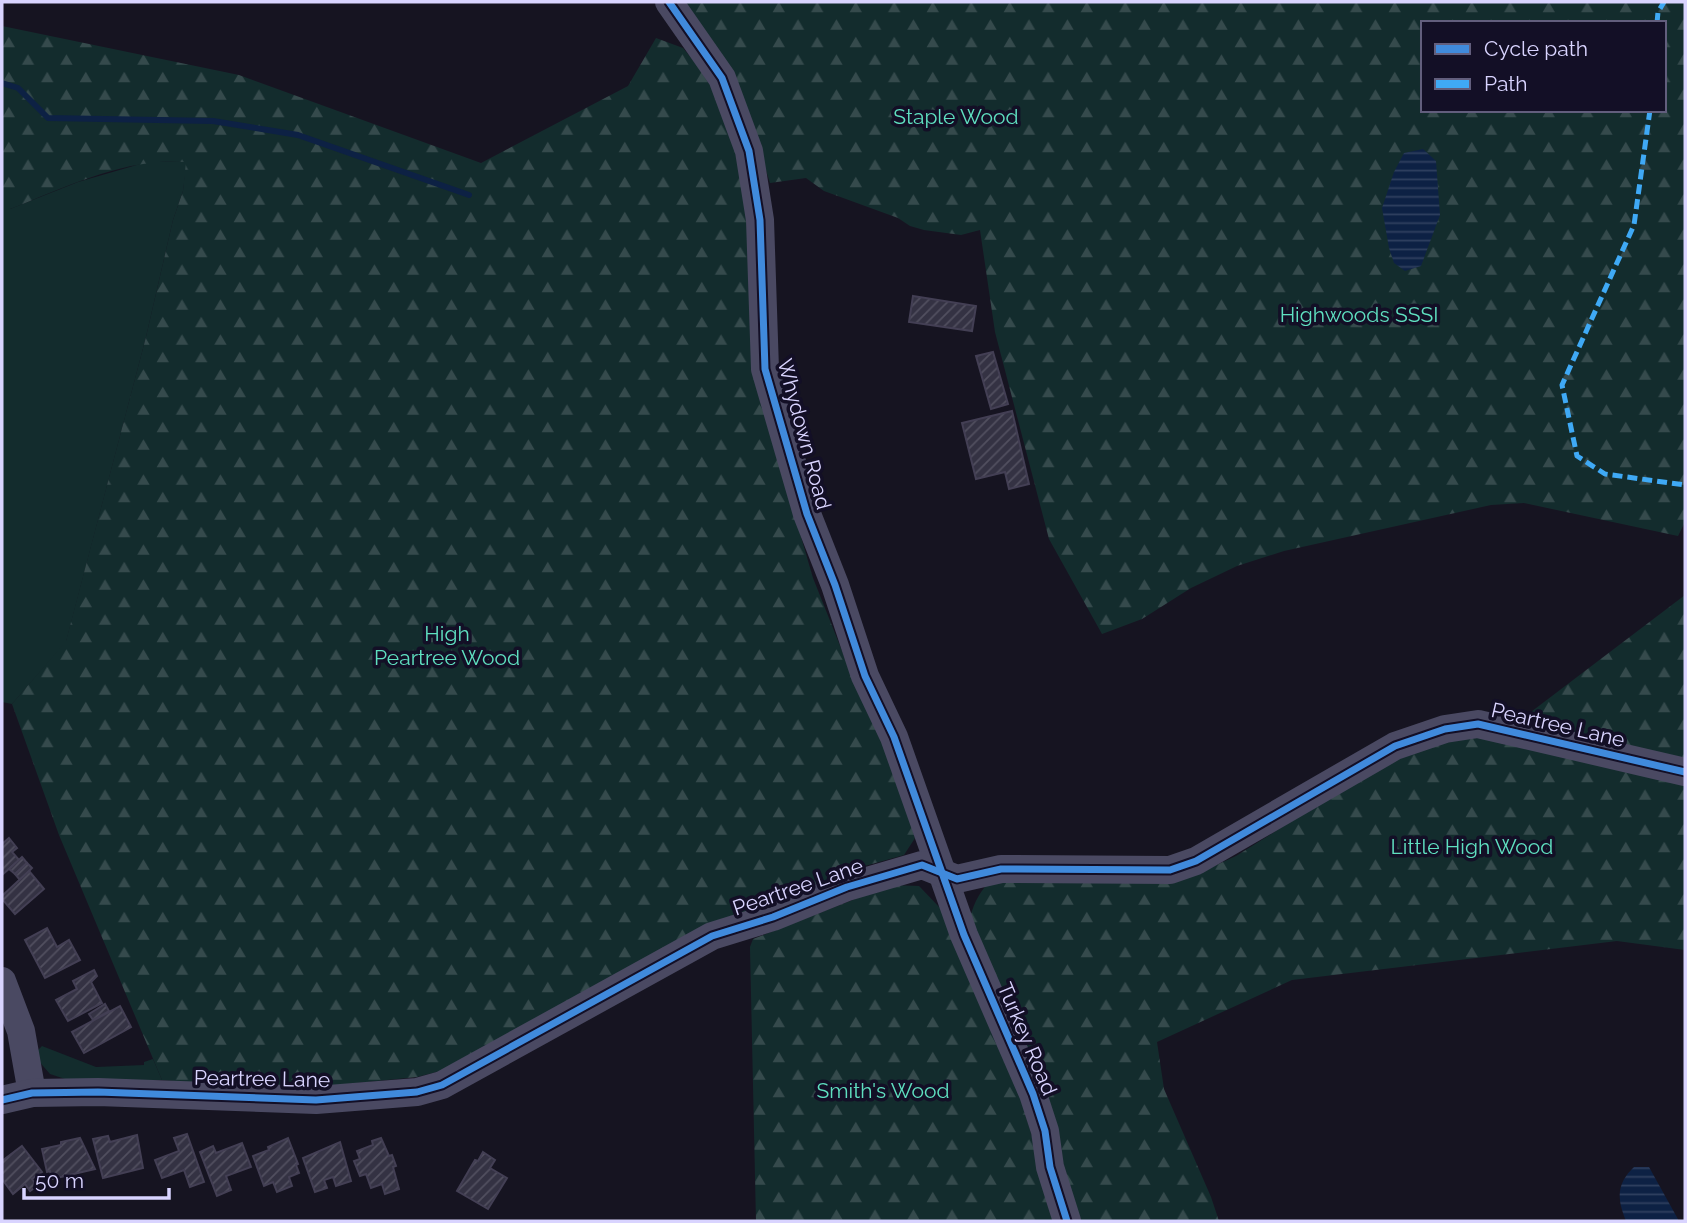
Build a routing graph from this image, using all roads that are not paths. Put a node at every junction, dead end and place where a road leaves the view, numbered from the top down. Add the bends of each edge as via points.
1 (669, 2) edge
2 (1685, 772) edge
3 (942, 874) junction
4 (2, 981) edge
5 (32, 1093) junction
6 (2, 1100) edge
7 (1067, 1221) edge

1 - 3 street, Whydown Road via 722,78 749,151 760,220 765,369 807,514
2 - 3 street, Peartree Lane via 1478,724 1445,729 1395,746 1196,861 1170,870 1002,869 957,879
3 - 5 street, Peartree Lane via 922,866 847,887 712,936 442,1084 417,1092 316,1100
3 - 7 street, Turkey Road via 1033,1094
4 - 5 street via 21,1031
5 - 6 street, Peartree Lane

